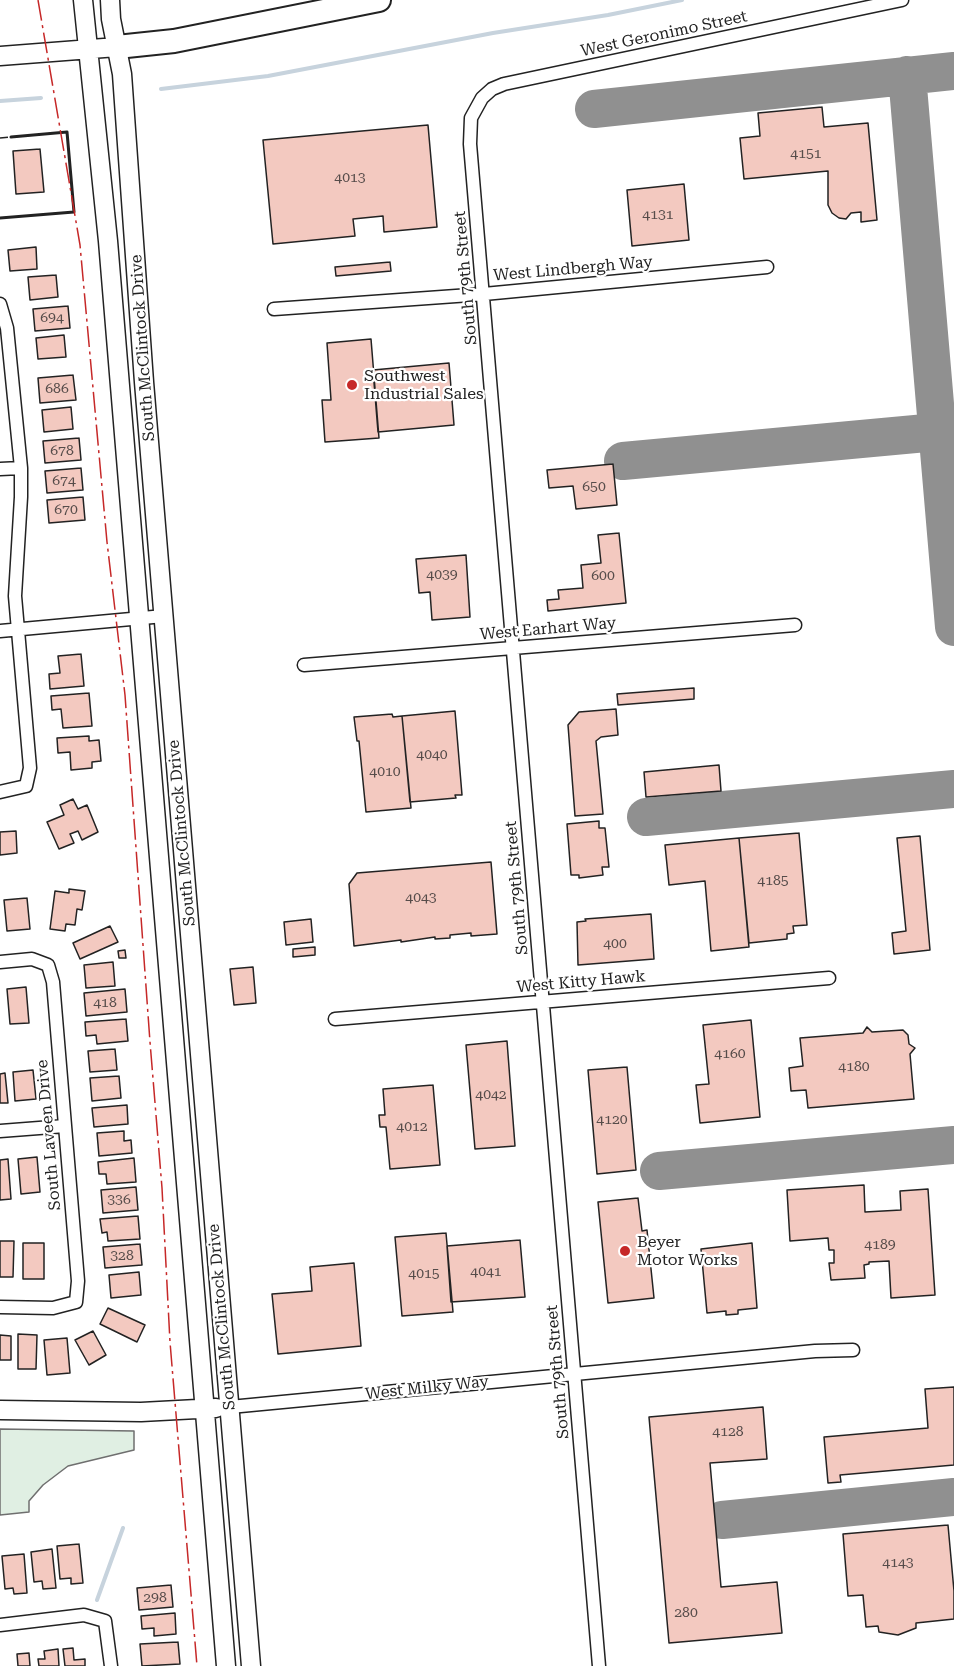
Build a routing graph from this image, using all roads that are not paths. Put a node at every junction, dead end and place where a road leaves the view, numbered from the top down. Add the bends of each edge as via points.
1 (82, 0) edge
2 (110, 0) edge
3 (379, 0) edge
4 (902, 0) edge
5 (117, 47) junction
6 (88, 49) junction
7 (0, 56) edge
8 (476, 108) joint
9 (767, 267) dead end
10 (484, 294) junction
11 (0, 304) edge
12 (273, 309) dead end
13 (21, 468) junction
14 (0, 469) edge
15 (164, 616) junction
16 (140, 619) junction
17 (795, 625) dead end
18 (17, 630) junction
19 (0, 631) edge
20 (514, 648) junction
21 (304, 665) dead end
22 (0, 792) edge
23 (0, 962) edge
24 (829, 978) dead end
25 (543, 1002) junction
26 (335, 1019) dead end
27 (65, 1126) junction
28 (0, 1131) edge
29 (0, 1306) edge
30 (853, 1350) dead end
31 (575, 1373) junction
32 (230, 1407) junction
33 (205, 1408) junction
34 (0, 1410) edge
35 (0, 1625) edge
36 (111, 1666) edge
37 (226, 1666) edge
38 (250, 1666) edge
39 (599, 1666) edge

1 - 6 main road, South McClintock Drive
2 - 5 main road, South McClintock Drive
3 - 5 highway via 174,41
4 - 8 street, West Geronimo Street via 504,84 492,89
5 - 6 main road
5 - 15 main road, South McClintock Drive
6 - 7 main road
6 - 16 main road, South McClintock Drive
8 - 10 street, South 79th Street via 471,118 470,144
9 - 10 street, West Lindbergh Way
10 - 12 street, West Lindbergh Way
10 - 20 street, South 79th Street
11 - 13 street via 7,327
13 - 14 street
13 - 18 street
15 - 16 street
15 - 32 main road, South McClintock Drive
16 - 18 street
16 - 33 main road, South McClintock Drive
17 - 20 street, West Earhart Way
18 - 19 street
18 - 22 street via 30,768 26,786
20 - 21 street, West Earhart Way
20 - 25 street, South 79th Street
23 - 27 street, South Laveen Drive via 32,959 48,965 53,982
24 - 25 street, West Kitty Hawk
25 - 26 street, West Kitty Hawk
25 - 31 street, South 79th Street
27 - 28 street
27 - 29 street, South Laveen Drive via 78,1281 76,1302 53,1308
30 - 31 street, West Milky Way
31 - 32 street, West Milky Way
31 - 39 street, South 79th Street
32 - 33 main road, West Milky Way
32 - 38 main road, South McClintock Drive
33 - 34 main road, West Milky Way via 141,1412
33 - 37 main road, South McClintock Drive
35 - 36 street via 84,1615 105,1622

